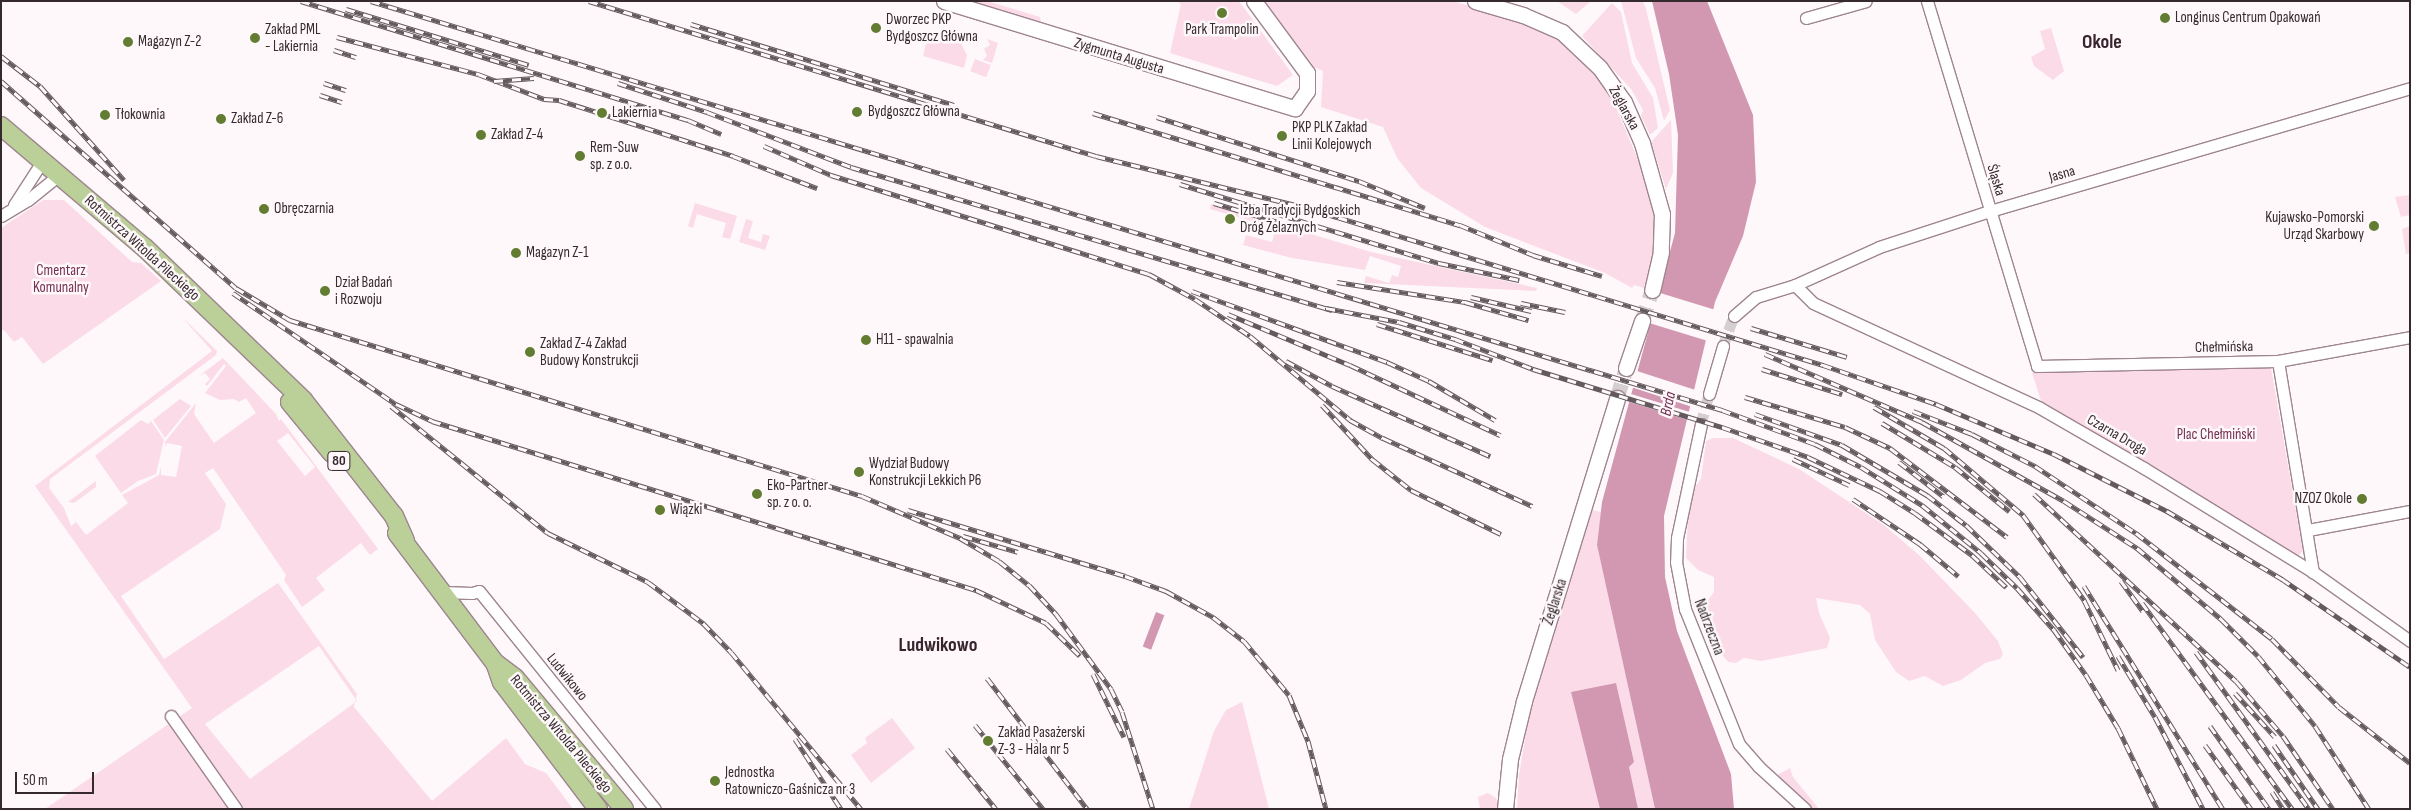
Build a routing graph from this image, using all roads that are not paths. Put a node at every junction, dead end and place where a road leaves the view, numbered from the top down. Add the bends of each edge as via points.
1 (944, 1) edge
2 (1254, 1) edge
3 (1475, 1) edge
4 (1866, 1) edge
5 (1927, 1) edge
6 (1806, 18) dead end
7 (2410, 88) edge
8 (1, 126) edge
9 (43, 160) junction
10 (60, 174) junction
11 (12, 208) junction
12 (1990, 211) junction
13 (1, 216) edge
14 (1795, 285) junction
15 (1652, 290) tunnel mouth
16 (1734, 316) tunnel mouth
17 (1642, 321) tunnel mouth
18 (2410, 338) edge
19 (1723, 346) tunnel mouth
20 (2278, 361) junction
21 (2037, 366) joint
22 (1626, 368) tunnel mouth
23 (1709, 394) tunnel mouth
24 (1617, 398) tunnel mouth
25 (1701, 424) tunnel mouth
26 (2410, 511) edge
27 (2308, 530) junction
28 (2313, 572) junction
29 (443, 592) junction
30 (2410, 641) edge
31 (495, 662) junction
32 (172, 716) dead end
33 (236, 809) edge
34 (598, 809) edge
35 (624, 809) edge
36 (655, 809) edge
37 (1505, 809) edge
38 (1805, 809) edge

1 - 2 street, Zygmunta Augusta via 1295,108 1307,92 1307,73
3 - 15 street, Żeglarska via 1523,15 1562,32 1600,68 1624,102 1642,143 1662,214 1661,252
4 - 6 street
5 - 12 street, Śląska
7 - 12 street, Jasna
8 - 9 main road, Rotmistrza Witolda Pileckiego / 80
9 - 10 main road, Rotmistrza Witolda Pileckiego / 80
9 - 11 street
10 - 11 street via 28,200
10 - 29 main road, Rotmistrza Witolda Pileckiego / 80 via 185,285 308,405 394,516 405,541
11 - 13 street
12 - 14 street, Jasna via 1879,247
12 - 21 street, Śląska
14 - 16 street, Jasna via 1751,300
14 - 28 street, Czarna Droga via 1813,303 2049,413
17 - 22 street
18 - 20 street, Chełmińska
19 - 23 street
20 - 21 street, Chełmińska
20 - 27 street
24 - 37 street, Żeglarska via 1522,707 1510,759
25 - 38 street, Nadrzeczna via 1677,538 1676,562 1685,609 1739,744
26 - 27 street
27 - 28 street
28 - 30 street, Czarna Droga
29 - 31 main road, Rotmistrza Witolda Pileckiego / 80
29 - 36 street, Ludwikowo via 472,594 479,591
31 - 34 main road, Rotmistrza Witolda Pileckiego / 80 via 502,682
31 - 35 main road, Rotmistrza Witolda Pileckiego / 80 via 515,678
32 - 33 street

